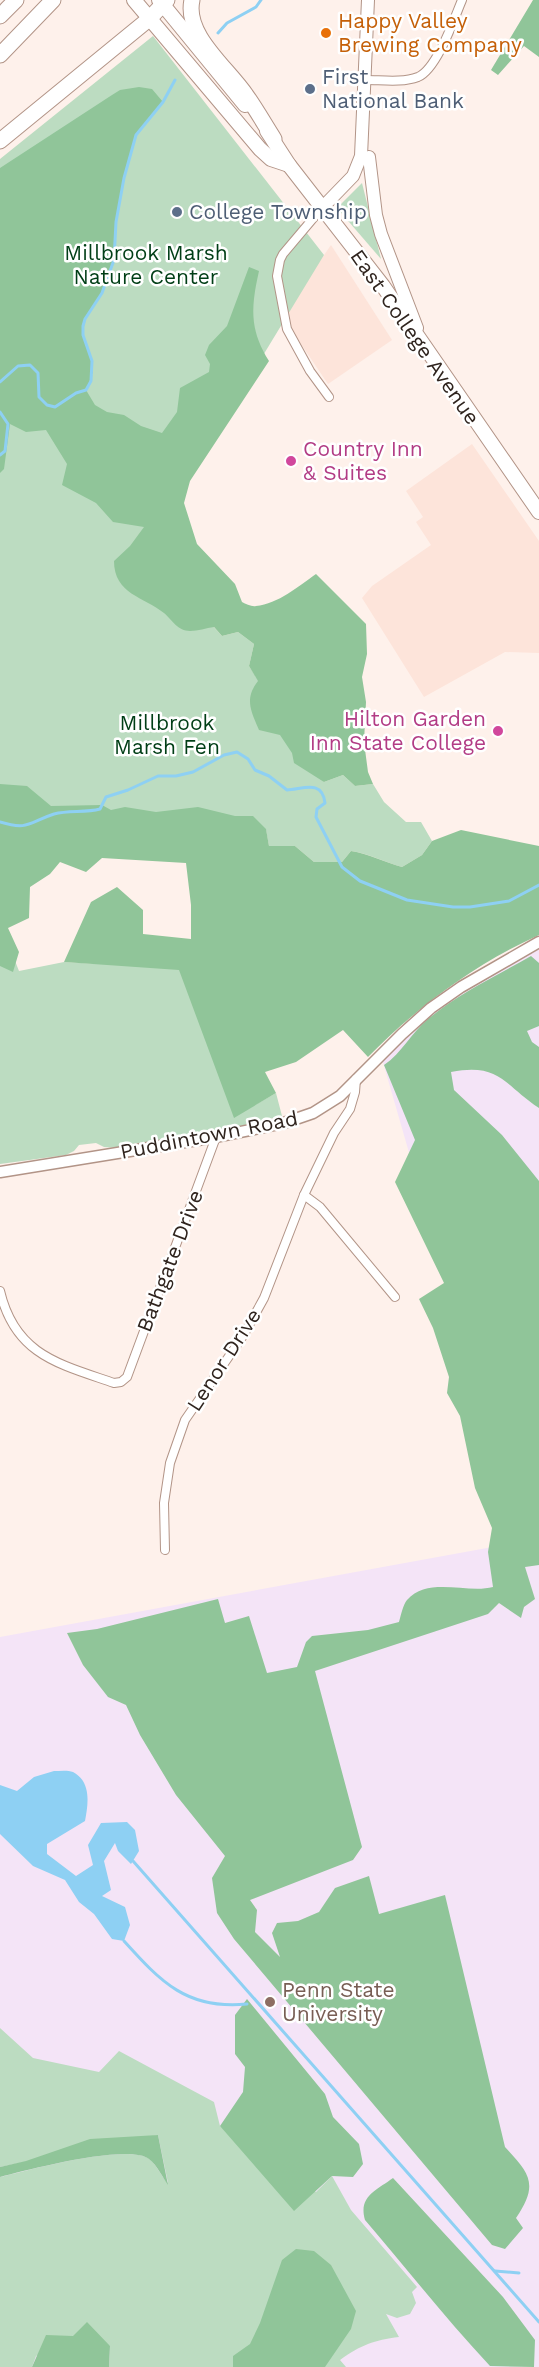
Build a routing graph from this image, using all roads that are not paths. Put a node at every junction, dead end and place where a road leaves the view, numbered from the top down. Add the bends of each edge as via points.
1 (16, 0) edge
2 (53, 0) edge
3 (134, 0) edge
4 (192, 0) edge
5 (368, 0) edge
6 (462, 0) edge
7 (163, 1) edge
8 (0, 16) edge
9 (149, 19) junction
10 (0, 55) edge
11 (366, 84) junction
12 (274, 139) junction
13 (0, 141) edge
14 (369, 157) junction
15 (289, 165) junction
16 (321, 208) junction
17 (423, 344) junction
18 (329, 398) dead end
19 (539, 512) edge
20 (539, 942) edge
21 (356, 1079) junction
22 (216, 1137) junction
23 (0, 1172) edge
24 (304, 1195) junction
25 (0, 1291) edge
26 (395, 1297) dead end
27 (165, 1550) dead end

1 - 8 highway
2 - 10 highway
3 - 9 main road, East College Avenue
4 - 12 highway via 191,20 197,33 246,95
5 - 11 main road
6 - 11 street via 428,70 405,80
7 - 9 highway
7 - 12 main road, East College Avenue
9 - 13 highway
9 - 15 main road, East College Avenue via 260,149 271,159
11 - 14 main road
11 - 16 main road via 358,168
12 - 15 main road, East College Avenue
14 - 16 main road via 359,182 337,202
14 - 17 main road via 381,234
15 - 16 main road, East College Avenue
16 - 17 main road, East College Avenue
16 - 18 street via 280,260 277,276 286,328
17 - 19 main road, East College Avenue
20 - 21 street, Puddintown Road via 431,1008
21 - 22 street, Puddintown Road via 340,1096 313,1113
21 - 24 street, Lenor Drive via 350,1109
22 - 23 street, Puddintown Road
22 - 25 street, Bathgate Drive via 127,1377 121,1382 114,1383 43,1356 12,1326
24 - 26 street via 334,1222
24 - 27 street, Lenor Drive via 264,1298 243,1336 185,1420 167,1483

